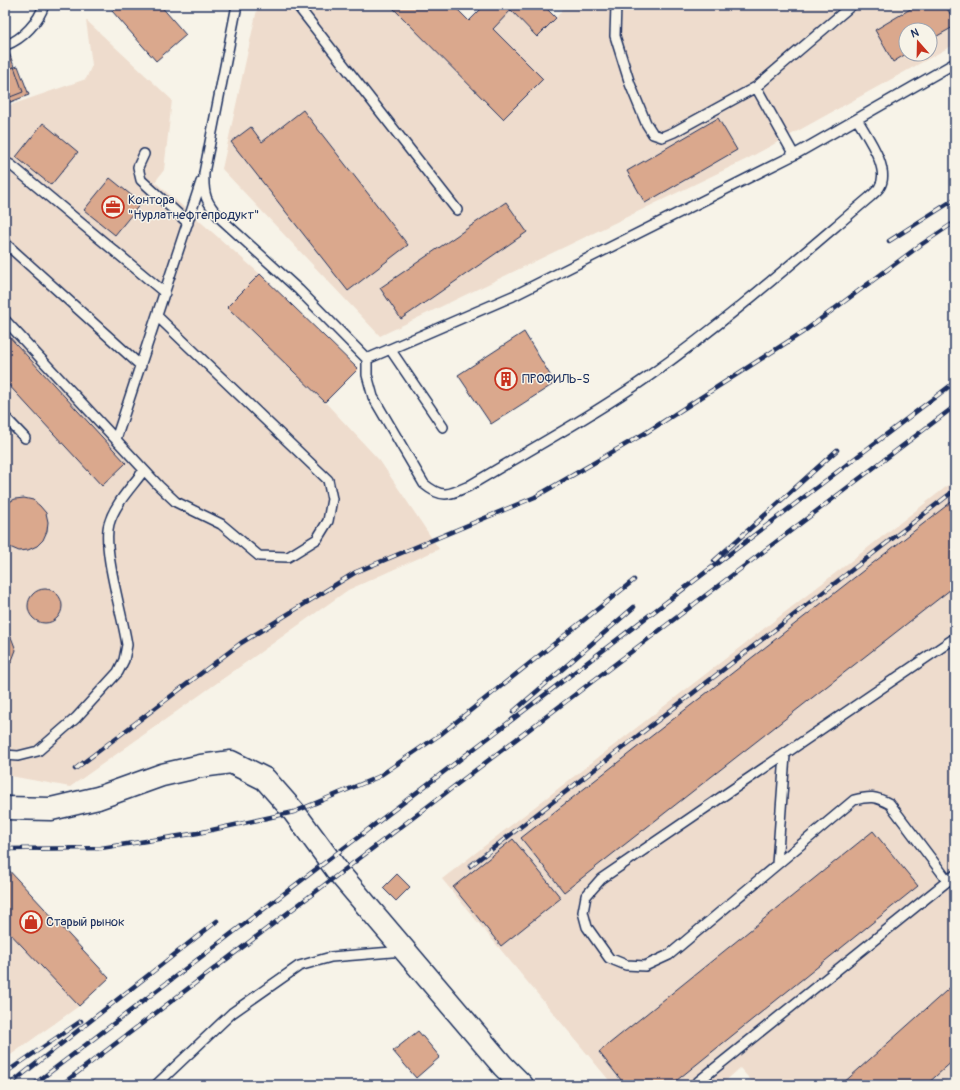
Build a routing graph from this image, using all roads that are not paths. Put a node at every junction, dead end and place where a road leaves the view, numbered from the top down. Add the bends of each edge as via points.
1 (44, 5) edge
2 (237, 5) edge
3 (297, 5) edge
4 (616, 5) edge
5 (852, 5) edge
6 (6, 45) dead end
7 (955, 62) edge
8 (756, 87) junction
9 (857, 119) junction
10 (144, 154) dead end
11 (794, 155) junction
12 (5, 162) edge
13 (204, 173) junction
14 (457, 210) dead end
15 (188, 223) junction
16 (5, 243) edge
17 (165, 292) junction
18 (157, 316) junction
19 (5, 320) edge
20 (390, 348) junction
21 (367, 359) junction
22 (141, 366) junction
23 (5, 416) edge
24 (443, 427) dead end
25 (25, 438) dead end
26 (116, 440) junction
27 (144, 470) junction
28 (955, 638) edge
29 (5, 755) edge
30 (785, 755) junction
31 (5, 808) edge
32 (777, 864) junction
33 (952, 878) edge
34 (405, 951) junction
35 (156, 1085) edge
36 (522, 1085) edge
37 (694, 1085) edge

1 - 6 lane via 41,15 16,41
2 - 13 lane
3 - 14 lane
4 - 8 lane via 615,36 630,84 653,134 662,137 674,132
5 - 8 lane
7 - 9 lane
8 - 11 lane
9 - 11 lane
9 - 21 lane via 880,162 884,175 880,188 774,280 649,376 469,486 448,495 434,492 424,484 373,397 367,375
10 - 15 lane via 138,168 141,180
11 - 20 lane via 513,296
12 - 17 lane
13 - 15 lane
13 - 21 lane via 203,190 208,205 299,290
15 - 17 lane
16 - 22 lane
17 - 18 lane
18 - 22 lane
18 - 27 lane via 328,480 332,499 328,521 317,539 288,557 258,556 220,524 176,502
19 - 26 lane
20 - 21 lane
20 - 24 lane
22 - 26 lane
23 - 25 lane
26 - 27 lane
27 - 29 lane via 116,508 108,525 109,550 127,645 124,660 118,672 76,718 38,751 18,756
28 - 30 lane
30 - 32 lane
30 - 32 lane via 601,879 586,896 583,912 588,928 609,958 626,965 645,966 669,955
31 - 34 main road via 51,809 98,798 162,775 231,762 265,779
32 - 33 lane via 854,800 877,797 890,804
33 - 37 lane
34 - 35 lane via 331,957 299,966 232,1013
34 - 36 main road

